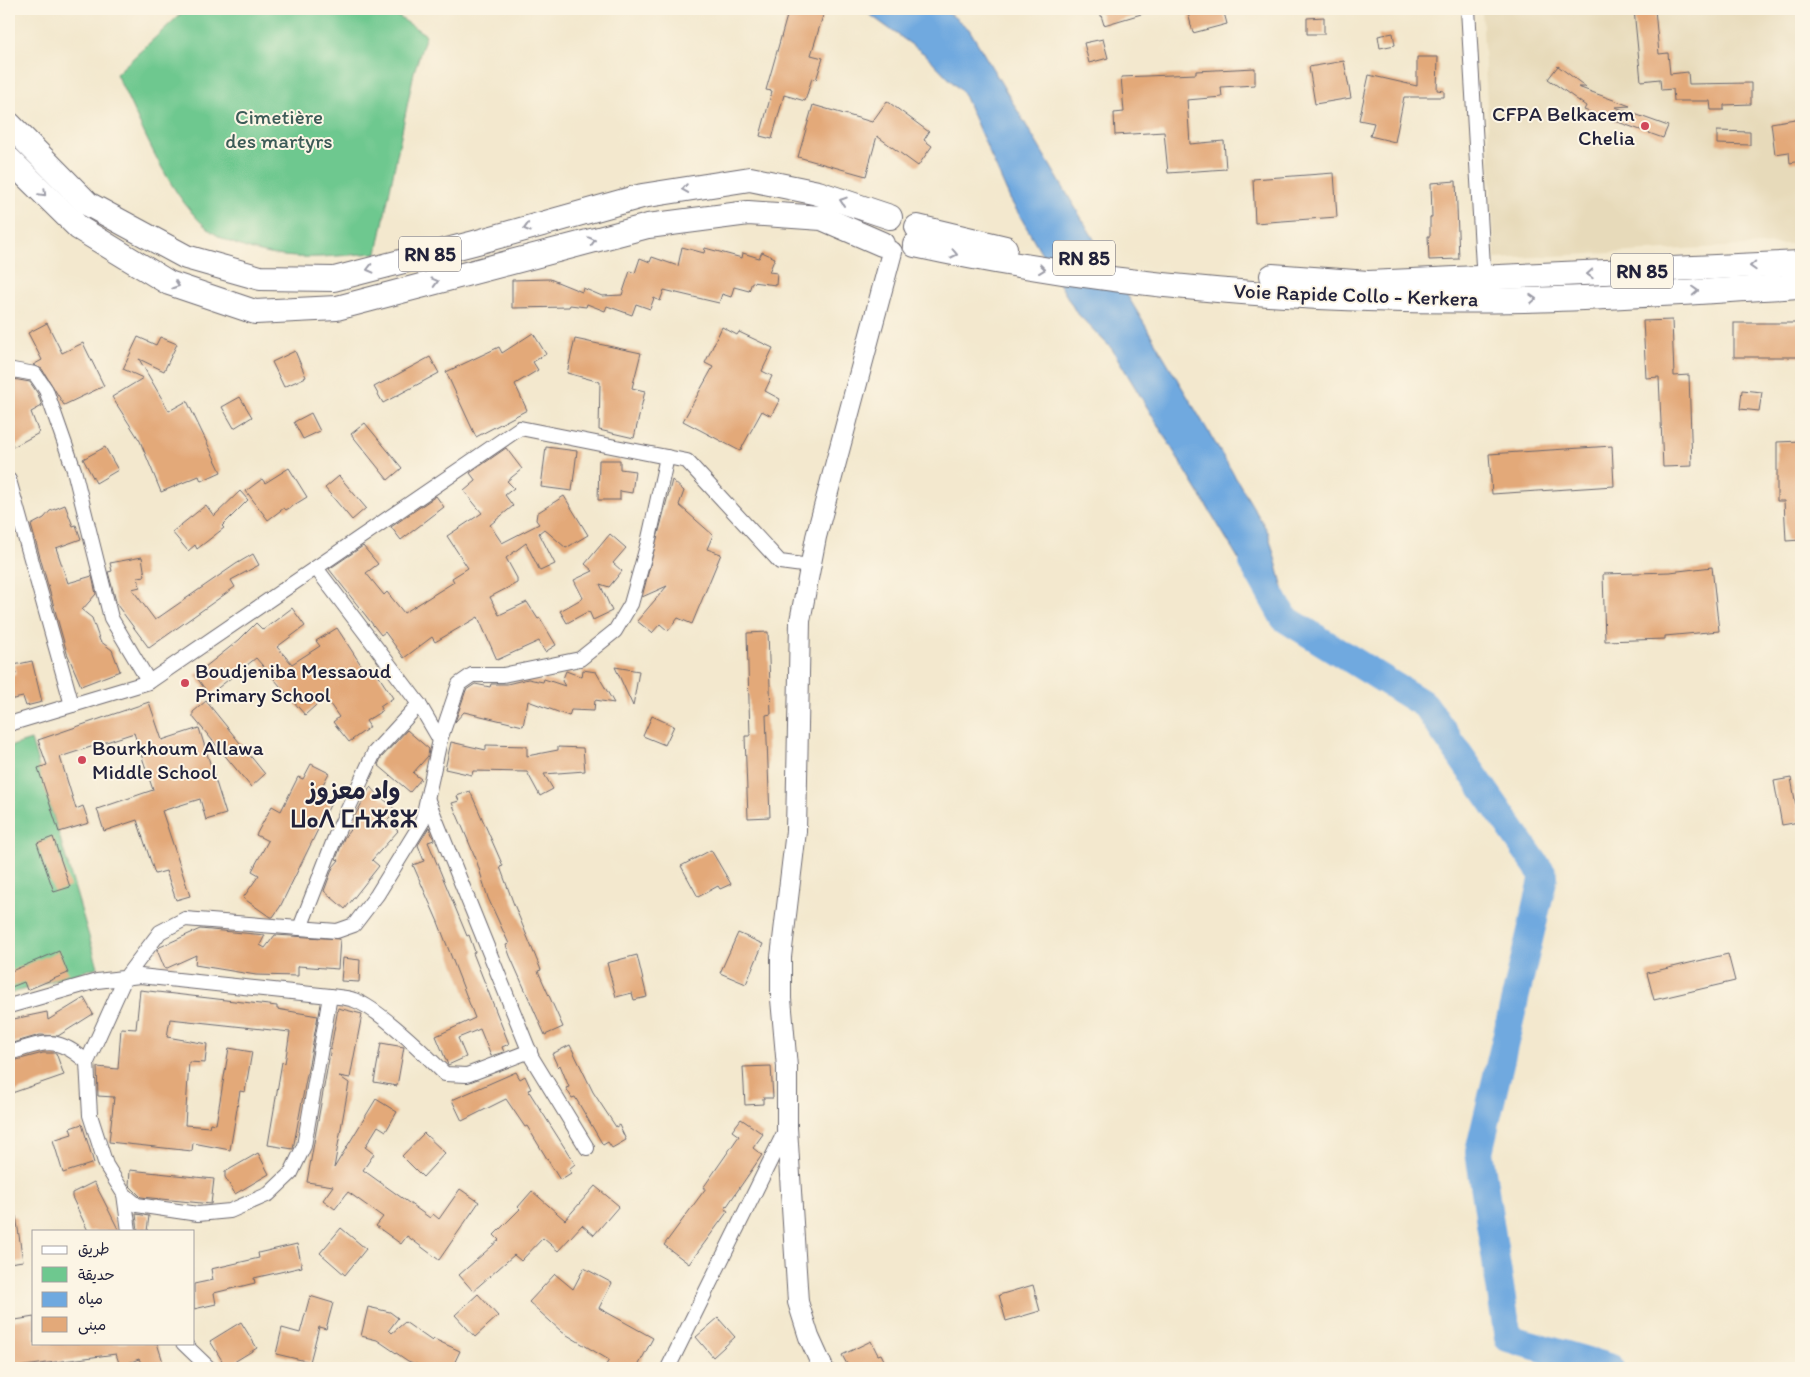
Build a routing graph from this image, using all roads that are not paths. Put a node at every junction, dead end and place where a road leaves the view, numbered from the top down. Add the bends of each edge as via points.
1 (1468, 9) edge
2 (9, 124) edge
3 (9, 158) edge
4 (890, 217) junction
5 (916, 236) junction
6 (887, 248) junction
7 (1801, 263) edge
8 (1483, 277) junction
9 (1172, 278) junction
10 (1801, 286) edge
11 (1484, 300) junction
12 (9, 371) edge
13 (667, 457) junction
14 (9, 480) edge
15 (810, 566) junction
16 (316, 568) junction
17 (149, 682) junction
18 (419, 704) junction
19 (72, 705) junction
20 (9, 724) edge
21 (440, 740) junction
22 (427, 798) junction
23 (300, 928) junction
24 (125, 978) junction
25 (330, 996) junction
26 (9, 1006) edge
27 (530, 1051) junction
28 (9, 1053) edge
29 (87, 1062) junction
30 (787, 1128) junction
31 (587, 1148) dead end
32 (124, 1194) junction
33 (129, 1230) edge
34 (184, 1344) edge
35 (209, 1368) edge
36 (668, 1368) edge
37 (823, 1368) edge

1 - 8 street
4 -> 2 highway, RN 85 via 818,193 750,179 642,196 334,279 260,278 186,257 88,204
3 -> 6 highway, RN 85 via 79,228 168,283 255,312 337,308 648,226 748,213 822,218
4 - 5 highway via 908,217
4 - 6 highway via 879,232
5 - 6 highway via 904,253
5 - 9 highway, Voie Rapide Collo - Kerkera / RN 85 via 994,254
6 - 15 main road
7 -> 8 highway, Voie Rapide Collo - Kerkera / RN 85
8 - 9 highway, Voie Rapide Collo - Kerkera / RN 85 via 1368,282
8 - 11 street
9 - 11 highway, Voie Rapide Collo - Kerkera / RN 85 via 1369,299
11 -> 10 highway, Voie Rapide Collo - Kerkera / RN 85
12 - 17 street via 35,374 46,390 74,470 111,618
13 - 15 street via 687,461 780,562
13 - 16 street via 520,428
13 - 21 street via 631,604 615,631 580,659 503,675 472,675 459,684
14 - 19 street
15 - 30 main road via 800,621 796,832 781,957
16 - 17 street
16 - 18 street
17 - 19 street
18 - 21 street
18 - 23 street via 374,753 336,836
19 - 20 street
21 - 22 street
22 - 23 street via 422,822 377,895 354,925 337,931
22 - 27 street
23 - 24 street via 184,919 160,932
24 - 25 street via 140,976
24 - 26 street via 98,981
24 - 29 street
25 - 27 street via 354,1000 370,1009 445,1074 467,1075
25 - 32 street via 304,1146 291,1173 269,1194 230,1211 198,1214 137,1205
27 - 31 street
28 - 29 street via 57,1042 70,1047
29 - 32 street via 90,1115 106,1165
30 - 36 street
30 - 37 main road via 798,1302 808,1337
32 - 33 street
34 - 35 street

